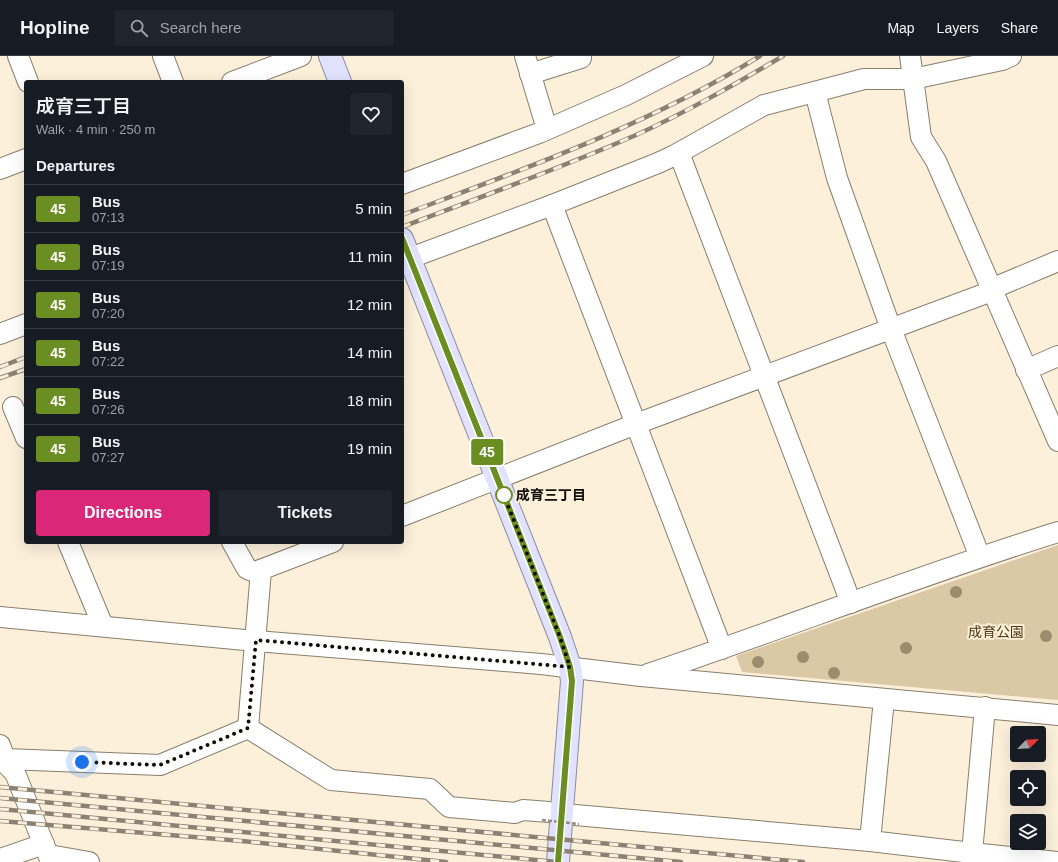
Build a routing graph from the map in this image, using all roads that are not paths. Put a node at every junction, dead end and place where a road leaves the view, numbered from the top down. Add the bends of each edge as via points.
1 (163, 56) edge
2 (301, 56) edge
3 (330, 56) edge
4 (703, 56) edge
5 (910, 56) edge
6 (20, 57) edge
7 (1005, 57) edge
8 (581, 58) dead end
9 (527, 65) edge
10 (913, 79) junction
11 (27, 80) edge
12 (172, 80) edge
13 (237, 80) edge
14 (339, 80) edge
15 (815, 92) junction
16 (547, 129) junction
17 (677, 154) junction
18 (24, 160) edge
19 (0, 169) edge
20 (404, 183) edge
21 (552, 205) junction
22 (405, 253) edge
23 (1058, 261) edge
24 (992, 291) junction
25 (24, 325) edge
26 (891, 329) junction
27 (0, 334) edge
28 (1058, 356) edge
29 (1026, 370) junction
30 (765, 376) junction
31 (13, 407) edge
32 (636, 424) junction
33 (24, 433) edge
34 (1058, 441) edge
35 (498, 479) junction
36 (404, 515) edge
37 (1058, 532) edge
38 (69, 544) edge
39 (233, 544) edge
40 (328, 544) edge
41 (980, 557) junction
42 (258, 571) junction
43 (851, 603) junction
44 (0, 616) edge
45 (103, 626) junction
46 (256, 640) junction
47 (722, 649) junction
48 (570, 667) junction
49 (641, 676) junction
50 (884, 699) junction
51 (985, 707) junction
52 (1058, 715) edge
53 (248, 728) junction
54 (3, 758) edge
55 (546, 816) road end
56 (577, 819) road end
57 (870, 841) junction
58 (0, 842) edge
59 (48, 854) edge
60 (972, 854) junction
61 (0, 859) edge
62 (89, 862) edge
63 (558, 862) edge
64 (1058, 862) edge

1 - 12 street
2 - 13 street
3 - 14 main road
4 - 16 street via 626,95
5 - 10 street
6 - 11 street
7 - 10 street
8 - 9 street
9 - 16 street
10 - 15 street via 864,79
10 - 24 street via 921,137 936,161
15 - 17 street via 764,105
15 - 26 street via 837,178
16 - 20 street
17 - 21 street
17 - 30 street
18 - 19 street
21 - 22 street
21 - 32 street
22 - 35 main road
23 - 24 street
24 - 26 street
24 - 29 street
25 - 27 street
26 - 30 street
26 - 41 street
28 - 29 street
29 - 34 street
30 - 32 street
30 - 43 street
31 - 33 street
32 - 35 street
32 - 47 street
35 - 36 street
35 - 48 main road
37 - 41 street
38 - 45 street
39 - 42 street via 247,569
40 - 42 street
41 - 43 street
42 - 46 street
43 - 47 street
44 - 45 street
45 - 46 street
46 - 48 street
46 - 53 street
47 - 49 street
48 - 49 street
48 - 63 main road via 572,681
49 - 50 street
50 - 51 street
50 - 57 street
51 - 52 street
51 - 60 street
53 - 54 street via 160,765
53 - 55 street via 331,780 430,789 449,807 515,813 523,810
54 - 59 street via 15,772
56 - 57 street
57 - 60 street
58 - 59 street
59 - 61 street
59 - 62 street
60 - 64 street

